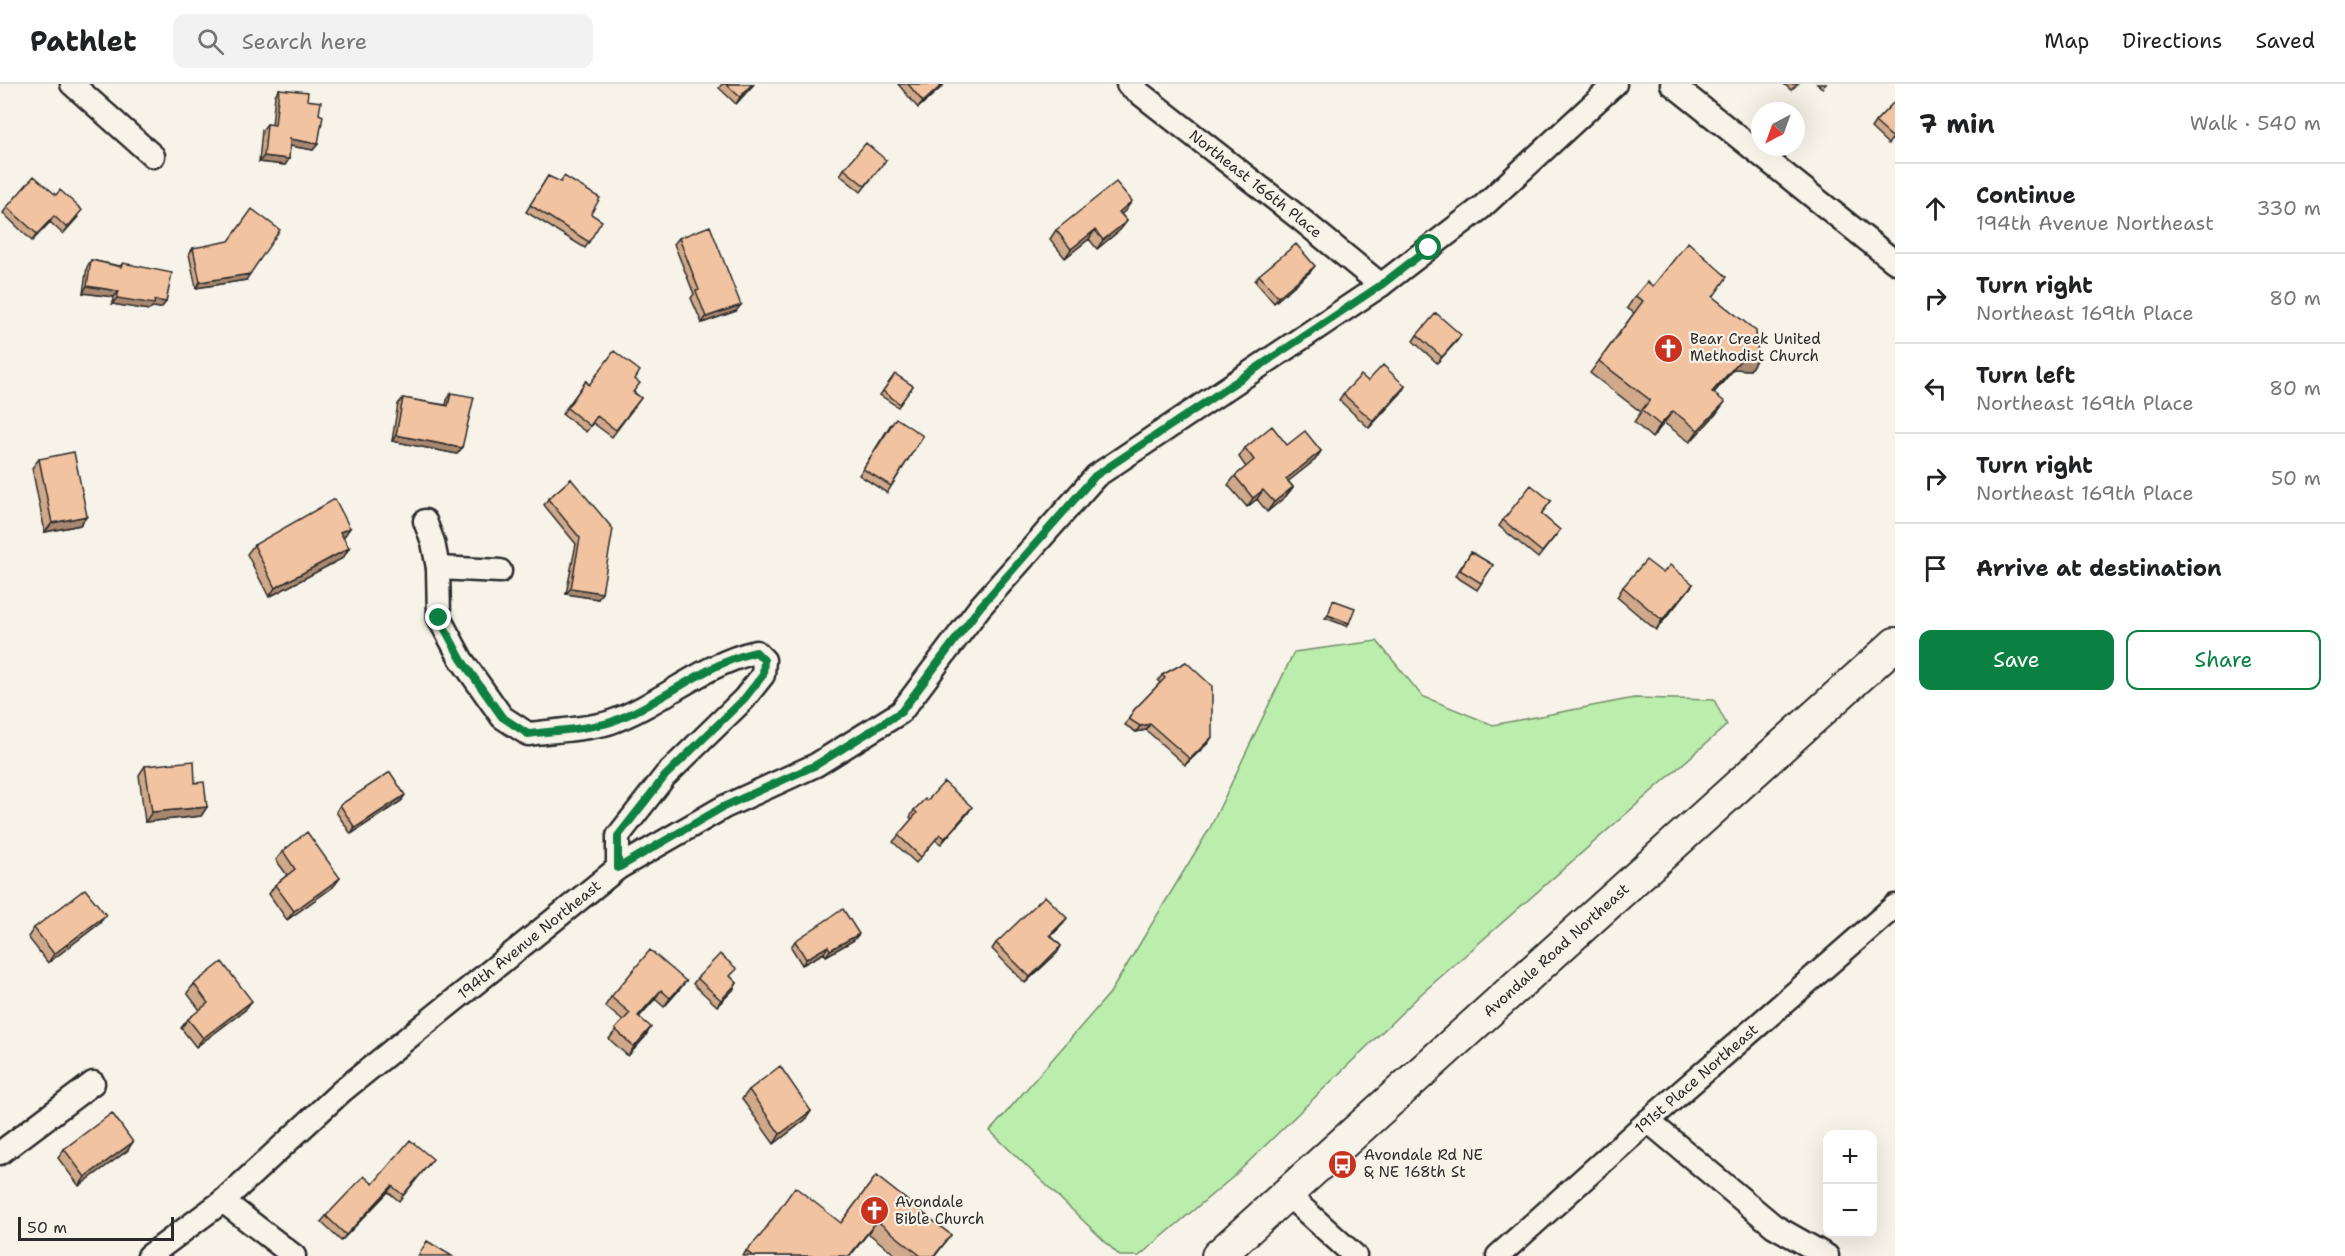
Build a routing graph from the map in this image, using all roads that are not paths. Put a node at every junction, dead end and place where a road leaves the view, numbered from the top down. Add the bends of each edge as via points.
1 (72, 84) edge
2 (1128, 84) edge
3 (1615, 84) edge
4 (1672, 84) edge
5 (153, 156) dead end
6 (1895, 262) edge
7 (1381, 285) junction
8 (425, 521) dead end
9 (438, 568) junction
10 (500, 571) dead end
11 (1895, 644) edge
12 (618, 868) junction
13 (1895, 906) edge
14 (93, 1083) dead end
15 (1648, 1121) junction
16 (0, 1153) edge
17 (1288, 1195) junction
18 (223, 1201) junction
19 (149, 1256) edge
20 (294, 1256) edge
21 (1218, 1256) edge
22 (1355, 1256) edge
23 (1498, 1256) edge
24 (1827, 1256) edge

1 - 5 street
2 - 7 street, Northeast 166th Place
3 - 7 street, 194th Avenue Northeast via 1481,208
4 - 6 street
7 - 12 street, 194th Avenue Northeast via 1095,476 980,607 901,712 816,765 723,807
8 - 9 street
9 - 10 street
9 - 12 street via 439,618 461,659 502,717 528,734 609,723 734,657 756,652 764,660 763,675 744,699 665,776 618,836
11 - 17 main road, Avondale Road Northeast
12 - 18 street, 194th Avenue Northeast via 342,1091
13 - 15 street, 191st Place Northeast
14 - 16 street
15 - 23 street, 191st Place Northeast
15 - 24 street via 1774,1226
17 - 21 main road, Avondale Road Northeast
17 - 22 street
18 - 19 street, 194th Avenue Northeast
18 - 20 street

